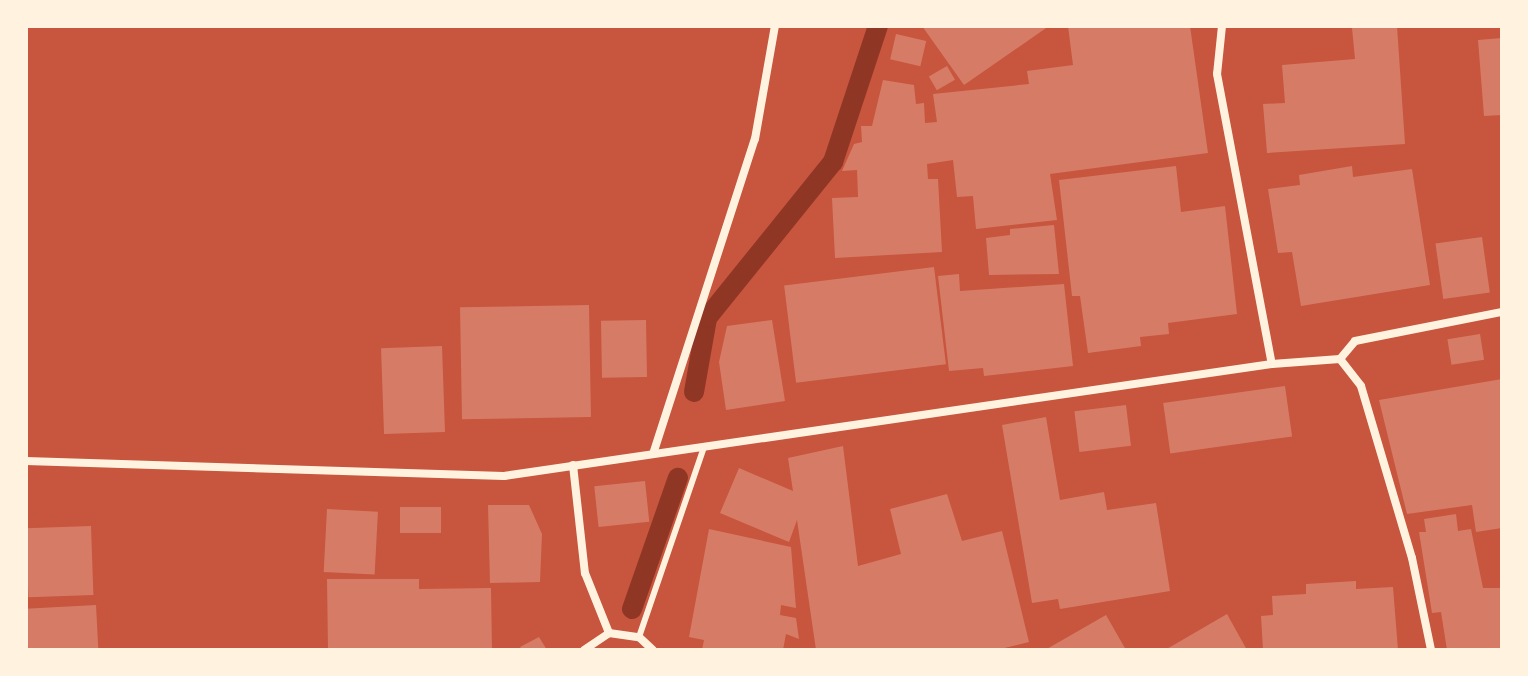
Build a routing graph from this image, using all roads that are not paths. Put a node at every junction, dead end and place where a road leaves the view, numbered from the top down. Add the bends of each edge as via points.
1 (775, 26) edge
2 (1222, 26) edge
3 (1502, 312) edge
4 (1340, 359) junction
5 (1272, 364) junction
6 (705, 444) junction
7 (654, 451) junction
8 (26, 461) edge
9 (573, 465) junction
10 (609, 633) junction
11 (639, 637) junction
12 (584, 650) edge
13 (653, 650) edge
14 (1431, 650) edge

1 - 7 street via 755,139
2 - 5 street via 1217,74
3 - 4 street via 1355,341
4 - 5 street
4 - 14 street via 1361,386 1412,558
5 - 6 street
6 - 7 street
6 - 11 lane
7 - 9 street
8 - 9 street via 504,476
9 - 10 street via 585,573
10 - 11 street
10 - 12 street
11 - 13 street

